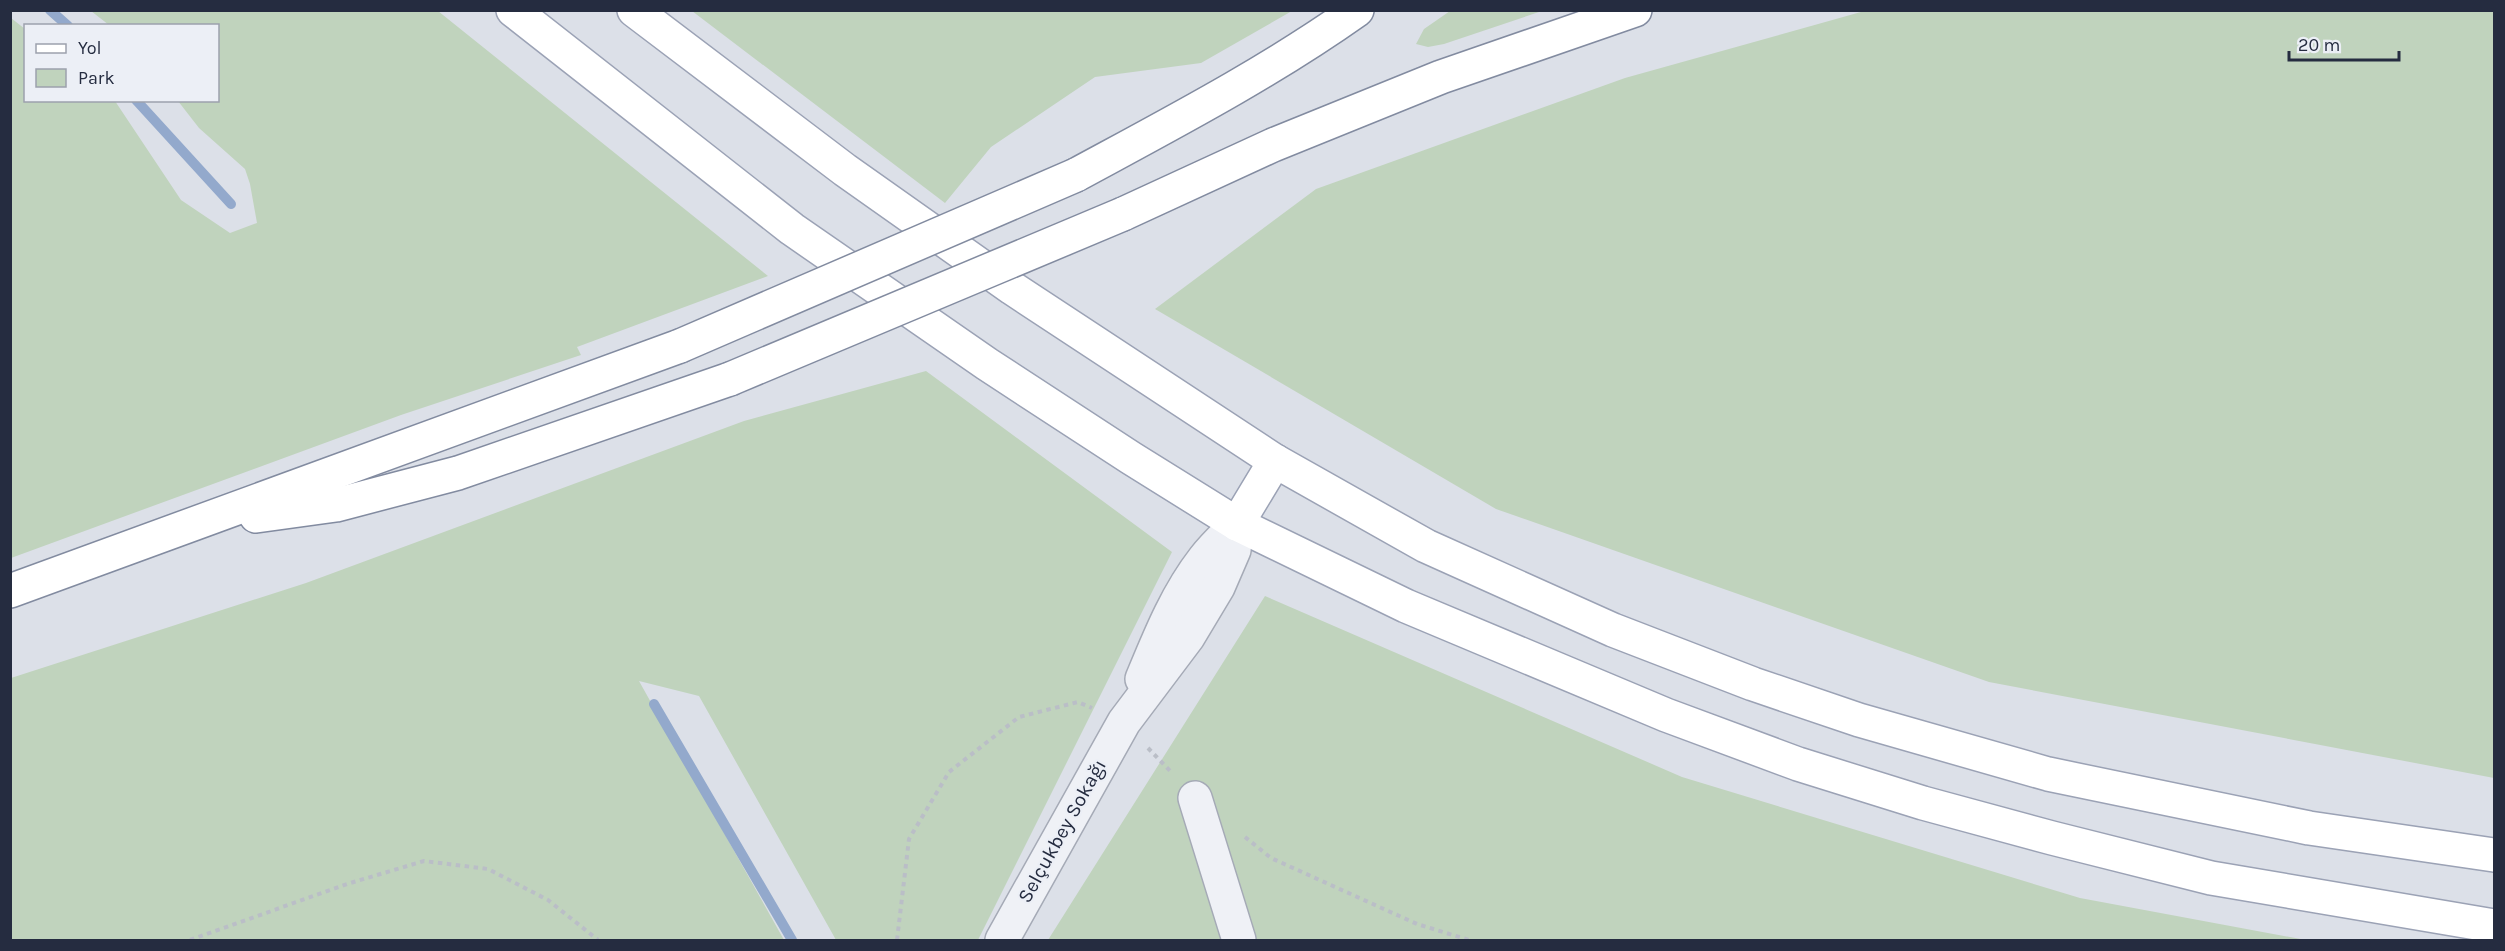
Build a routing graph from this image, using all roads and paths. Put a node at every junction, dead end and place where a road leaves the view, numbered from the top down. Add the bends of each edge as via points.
1 (513, 10) edge
2 (634, 10) edge
3 (1357, 10) edge
4 (1635, 10) edge
5 (1275, 461) junction
6 (1237, 524) junction
7 (192, 525) junction
8 (10, 591) edge
9 (1124, 722) junction
10 (1195, 798) joint
11 (1237, 831) dead end
12 (2494, 855) edge
13 (2494, 926) edge
14 (190, 940) edge
15 (598, 940) edge
16 (897, 940) edge
17 (1002, 940) edge
18 (1239, 940) edge
19 (1470, 940) edge

1 - 6 main road via 792,229 987,364
2 - 5 main road via 845,170 1012,288
3 - 7 main road, bridge via 1234,89 1076,175 680,346
4 - 7 main road, bridge via 1440,77 1273,145 1122,214 730,379 458,474 336,504
5 - 6 main road
5 - 12 main road via 1426,546 1613,630 1859,720 2048,774 2309,828
6 - 9 street, Selçukbey Sokağı via 1204,559 1164,624
6 - 13 main road via 1406,606 1666,715 1798,764 1923,803 2211,878
7 - 8 main road
9 - 10 path
9 - 16 path via 1078,702 1019,717 950,772 909,839
9 - 17 street, Selçukbey Sokağı
10 - 18 street
11 - 19 path via 1271,858 1417,924
14 - 15 path via 424,861 488,869 548,900

